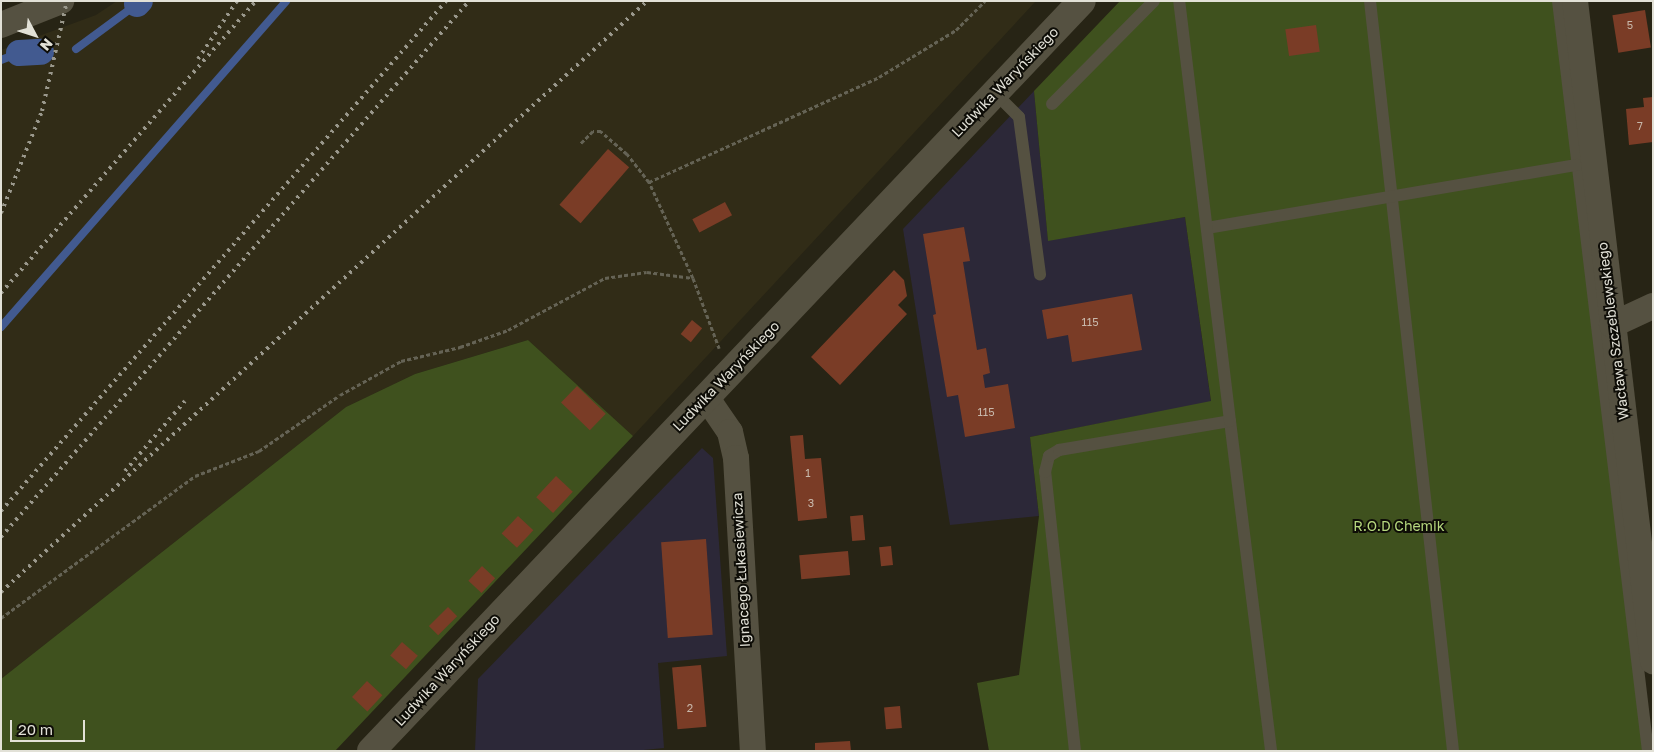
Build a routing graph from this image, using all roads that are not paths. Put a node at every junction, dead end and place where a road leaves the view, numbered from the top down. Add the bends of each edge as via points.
1 (61, 1) edge
2 (1082, 1) edge
3 (1154, 1) edge
4 (1179, 1) edge
5 (1370, 1) edge
6 (1558, 1) edge
7 (1575, 1) edge
8 (1, 25) edge
9 (995, 93) junction
10 (1052, 104) dead end
11 (1577, 165) junction
12 (1392, 198) junction
13 (1207, 228) junction
14 (1040, 275) dead end
15 (1653, 306) edge
16 (1612, 325) junction
17 (706, 397) junction
18 (1230, 421) junction
19 (1653, 661) edge
20 (370, 751) edge
21 (752, 751) edge
22 (1075, 751) edge
23 (1271, 751) edge
24 (1453, 751) edge
25 (1648, 751) edge

1 - 8 street
2 - 9 street, Ludwika Waryńskiego
3 - 10 lane
4 - 13 lane
5 - 12 lane
6 - 11 lane
7 - 16 street, Wacława Szczeblewskiego
9 - 14 lane via 1019,117
9 - 17 street, Ludwika Waryńskiego
11 - 12 lane
11 - 25 lane
12 - 13 lane
12 - 24 lane
13 - 18 lane
15 - 16 street
16 - 19 street, Wacława Szczeblewskiego
17 - 20 street, Ludwika Waryńskiego
17 - 21 street, Ignacego Łukasiewicza via 730,432 736,458
18 - 22 lane via 1059,450 1049,456 1045,472
18 - 23 lane

